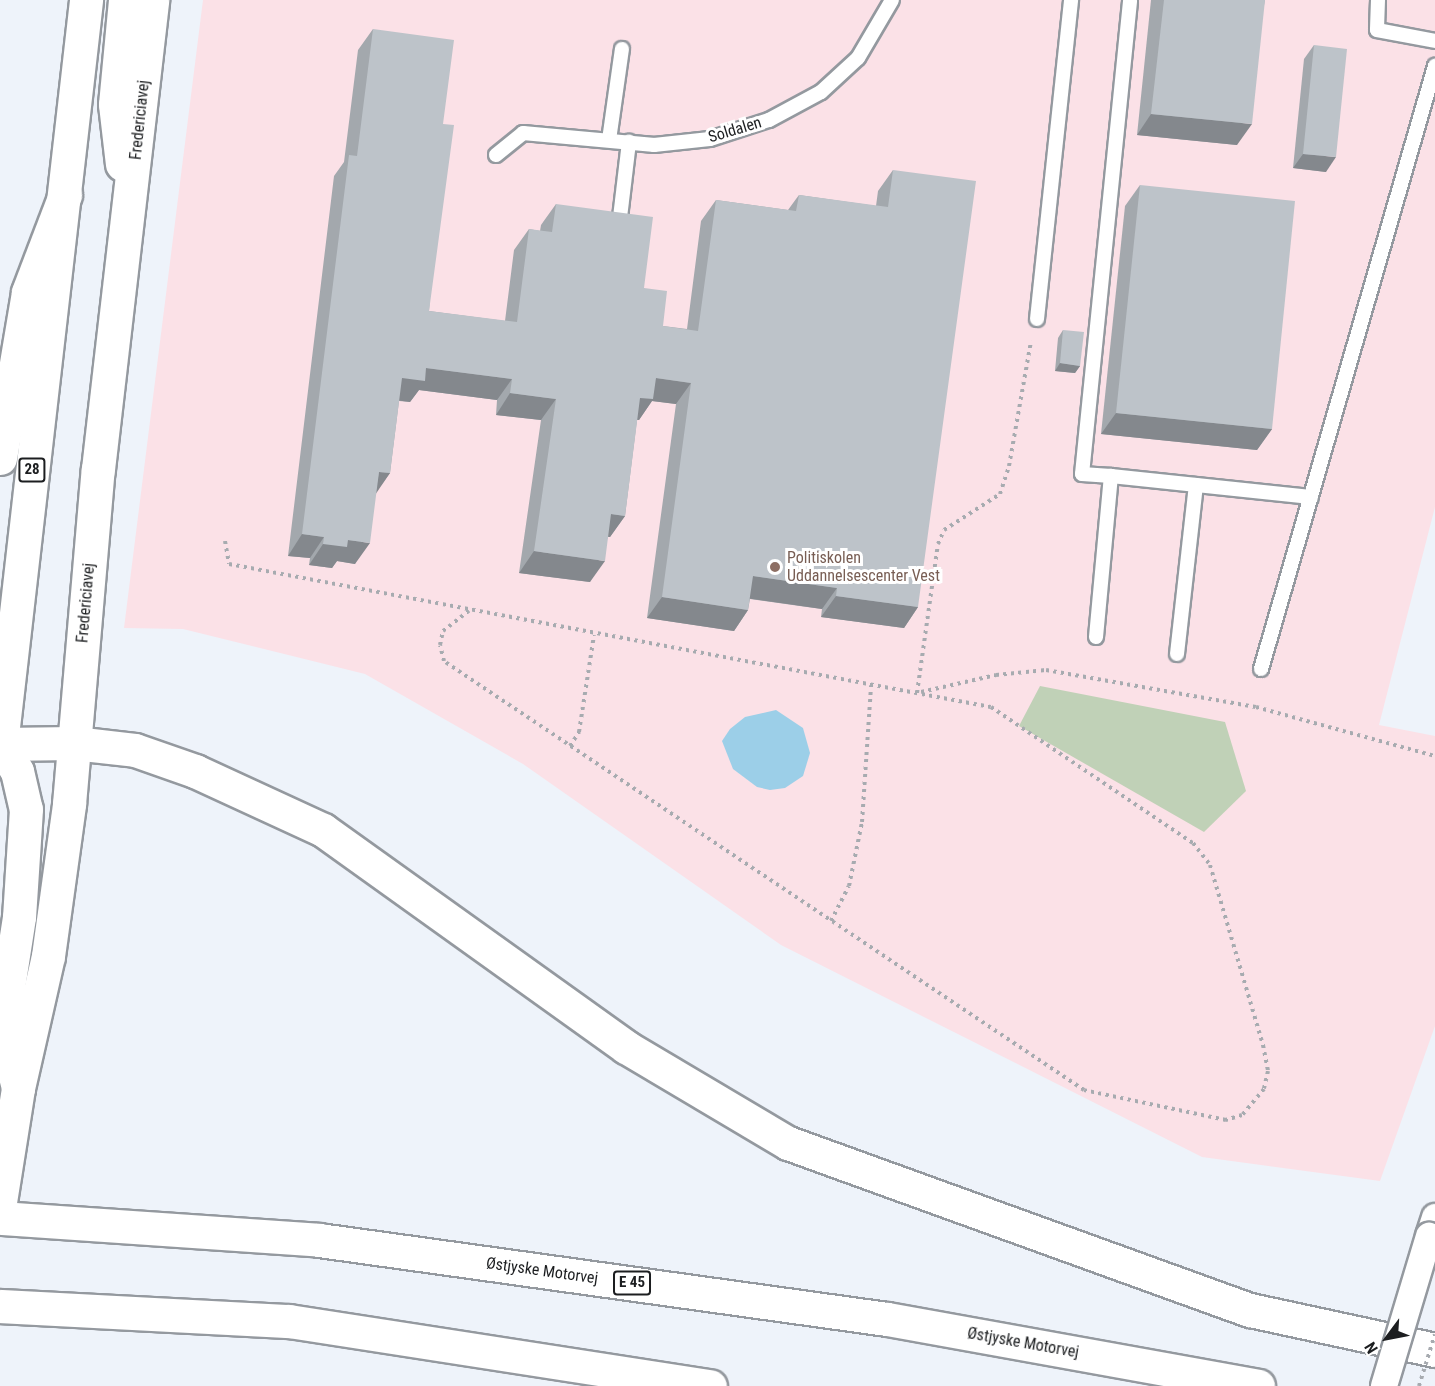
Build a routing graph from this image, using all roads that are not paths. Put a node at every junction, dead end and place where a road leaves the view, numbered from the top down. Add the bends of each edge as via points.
1 (86, 0) edge
2 (125, 0) edge
3 (152, 0) edge
4 (892, 0) edge
5 (1071, 0) edge
6 (1130, 0) edge
7 (1378, 0) edge
8 (1435, 41) edge
9 (622, 49) dead end
10 (1435, 66) edge
11 (609, 140) junction
12 (629, 142) junction
13 (496, 155) dead end
14 (65, 195) junction
15 (128, 225) junction
16 (619, 226) edge
17 (1037, 319) road end
18 (0, 458) edge
19 (1111, 476) junction
20 (1196, 485) junction
21 (1311, 497) junction
22 (1096, 637) dead end
23 (1177, 654) dead end
24 (1261, 669) dead end
25 (74, 743) junction
26 (0, 747) edge
27 (18, 1088) junction
28 (0, 1202) edge
29 (0, 1218) edge
30 (1432, 1226) edge
31 (0, 1306) edge
32 (1435, 1350) edge
33 (710, 1386) edge
34 (1258, 1386) edge
35 (1384, 1386) edge

1 - 14 main road, 28
2 - 15 main road via 115,104
3 - 15 main road, Fredericiavej
4 - 12 lane, Soldalen via 858,58 810,97 769,120 710,139 654,145
5 - 17 lane
6 - 19 lane via 1082,474
7 - 8 lane via 1377,30
9 - 11 lane
10 - 21 lane
11 - 12 lane, Soldalen
11 - 13 lane, Soldalen via 523,134
12 - 16 lane
14 - 18 main road via 28,292
14 - 26 main road, 28
15 - 25 main road, Fredericiavej via 98,470
19 - 20 lane
19 - 22 lane
20 - 21 lane
20 - 23 lane
21 - 24 lane
25 - 26 main road
25 - 27 main road, Fredericiavej via 48,956
25 - 32 main road via 135,750 195,771 323,830 626,1047 788,1143 1250,1310
26 - 27 main road via 17,771 26,810 19,917 2,1025
27 - 28 main road, Fredericiavej
29 - 34 main road, Østjyske Motorvej / E 45 via 319,1240 886,1319
30 - 35 street, bridge
31 - 33 main road via 289,1321

